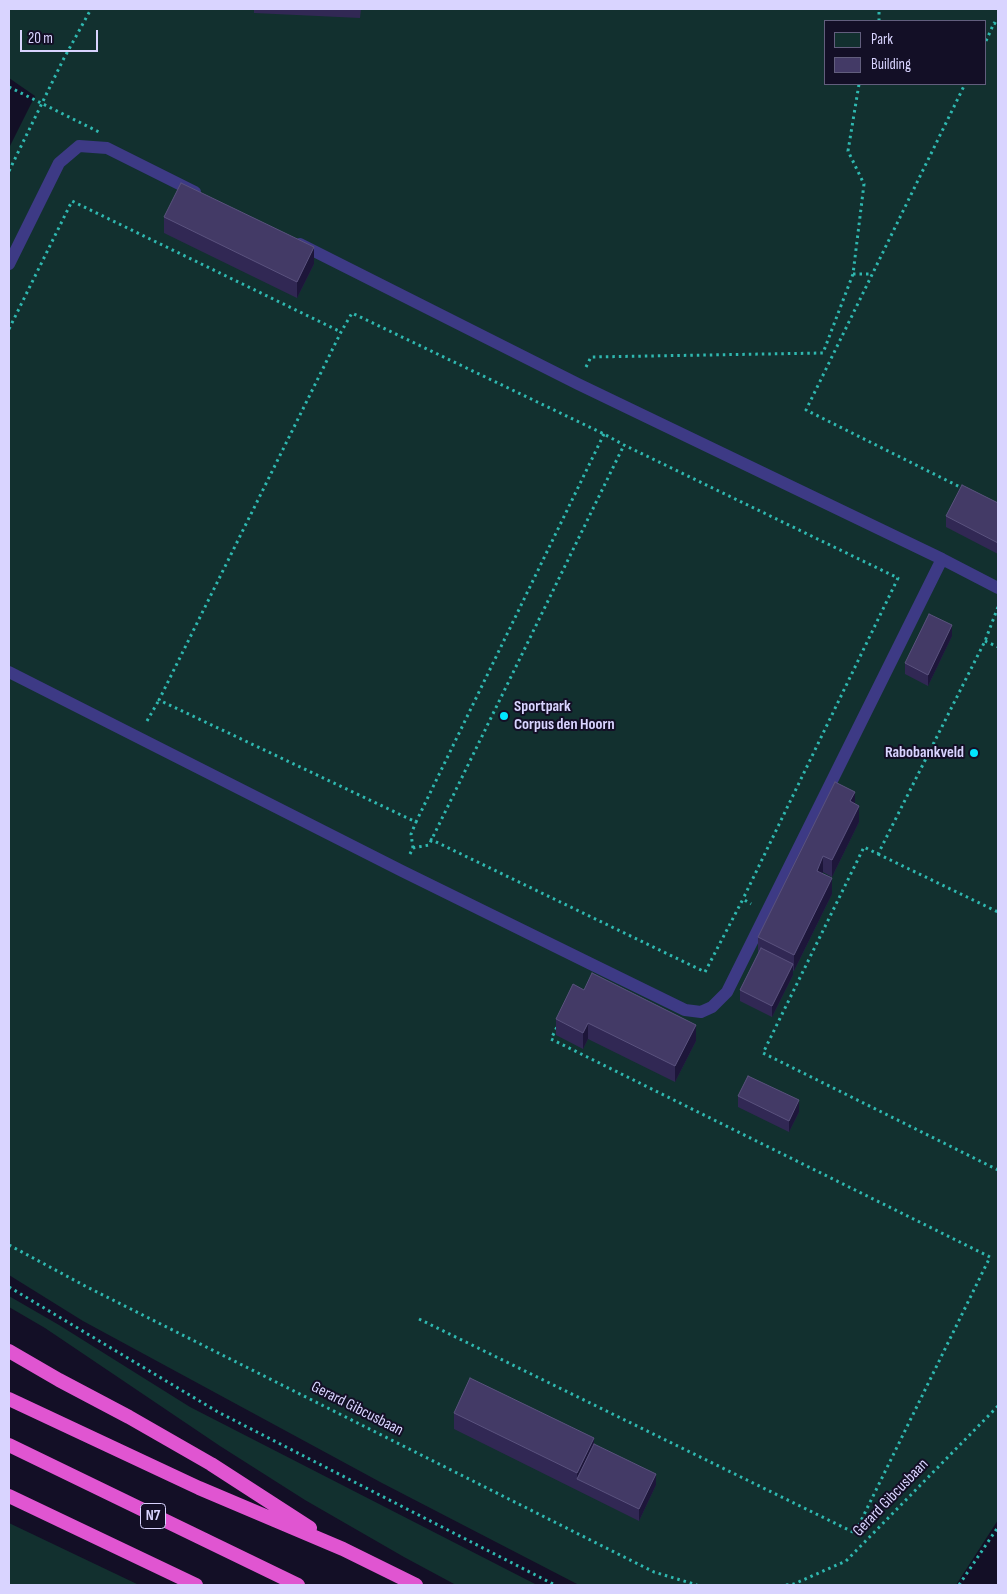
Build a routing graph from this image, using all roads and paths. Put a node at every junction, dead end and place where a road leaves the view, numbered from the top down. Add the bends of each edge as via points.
1 (91, 9) edge
2 (998, 25) edge
3 (987, 39) edge
4 (859, 85) edge
5 (965, 85) edge
6 (9, 88) edge
7 (100, 133) dead end
8 (9, 171) edge
9 (205, 196) edge
10 (285, 237) edge
11 (9, 264) edge
12 (853, 274) junction
13 (872, 274) junction
14 (9, 329) edge
15 (341, 332) junction
16 (578, 384) junction
17 (604, 434) junction
18 (624, 445) junction
19 (972, 493) edge
20 (942, 559) junction
21 (998, 588) edge
22 (998, 605) edge
23 (985, 641) junction
24 (998, 647) edge
25 (9, 672) edge
26 (416, 822) junction
27 (430, 839) junction
28 (413, 848) junction
29 (878, 854) junction
30 (402, 871) junction
31 (743, 899) junction
32 (766, 912) junction
33 (998, 912) edge
34 (559, 1022) edge
35 (998, 1170) edge
36 (9, 1245) edge
37 (9, 1287) edge
38 (419, 1320) dead end
39 (9, 1351) edge
40 (9, 1399) edge
41 (998, 1406) edge
42 (9, 1445) edge
43 (9, 1496) edge
44 (998, 1527) edge
45 (343, 1549) junction
46 (196, 1585) edge
47 (298, 1585) edge
48 (416, 1585) edge
49 (555, 1585) edge
50 (697, 1585) edge
51 (786, 1585) edge
52 (959, 1585) edge

1 - 8 path
2 - 3 path via 994,23
4 - 12 path via 848,151 864,184
5 - 13 path
6 - 7 path, bridge
9 - 11 lane via 107,148 79,146 59,163
10 - 16 lane
12 - 13 path
12 - 16 path via 823,353 591,357
13 - 19 path via 806,410
14 - 15 path via 72,201
15 - 17 path via 352,313
15 - 26 path via 159,700
16 - 20 lane
17 - 18 path
17 - 26 path
18 - 27 path
18 - 31 path via 898,578
20 - 21 lane
20 - 32 lane
22 - 23 path
23 - 24 path
23 - 29 path
25 - 30 lane
26 - 28 path via 411,834
27 - 28 path via 429,845
27 - 31 path via 705,972
28 - 30 path
29 - 33 path
29 - 35 path via 864,847 762,1053
30 - 32 lane via 685,1010 701,1012 712,1007 727,992
31 - 32 path
34 - 38 path via 551,1039 990,1256 855,1534
36 - 50 path, Gerard Gibcusbaan via 654,1572
37 - 49 path via 218,1412
39 - 45 highway via 211,1464
40 - 45 highway via 198,1488
41 - 51 path, Gerard Gibcusbaan via 846,1561
42 - 47 highway, N7
43 - 46 highway
44 - 52 path
45 - 48 highway

